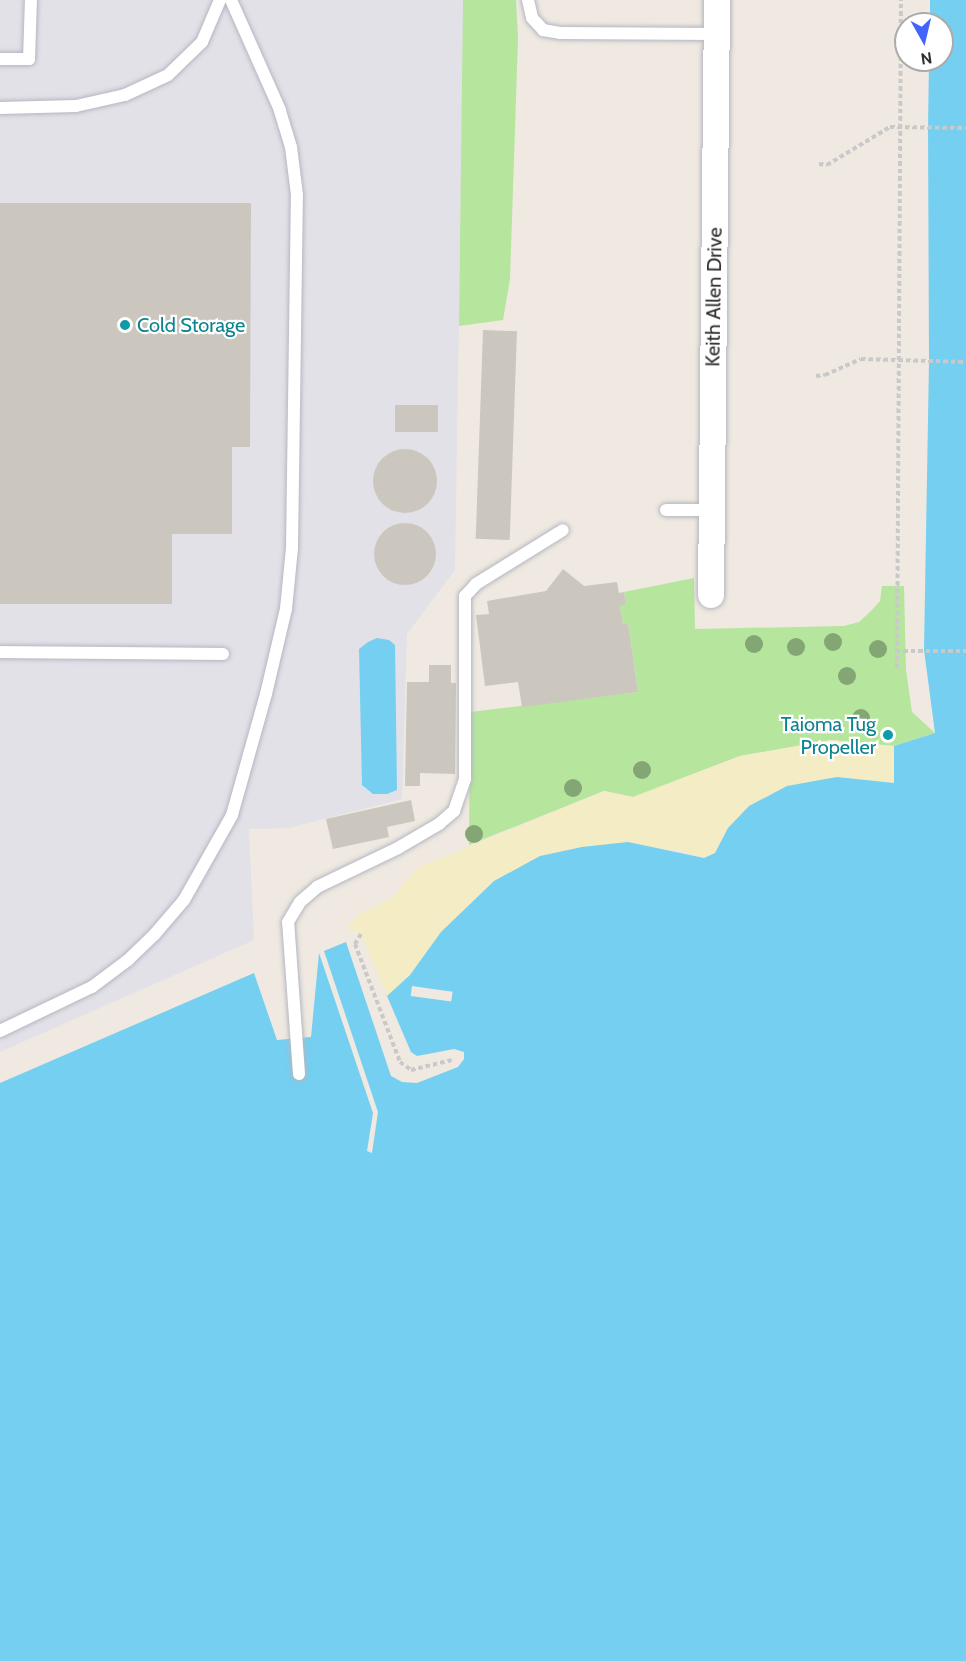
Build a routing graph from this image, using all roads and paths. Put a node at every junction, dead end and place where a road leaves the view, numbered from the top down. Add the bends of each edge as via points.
1 (31, 0) edge
2 (220, 0) edge
3 (231, 0) edge
4 (528, 0) edge
5 (717, 0) edge
6 (902, 0) edge
7 (716, 34) junction
8 (0, 59) edge
9 (0, 108) edge
10 (900, 128) junction
11 (966, 128) edge
12 (819, 164) dead end
13 (898, 360) junction
14 (966, 362) edge
15 (816, 376) dead end
16 (666, 510) dead end
17 (712, 510) junction
18 (563, 530) dead end
19 (711, 595) dead end
20 (897, 651) junction
21 (966, 651) edge
22 (0, 652) edge
23 (223, 654) dead end
24 (897, 668) dead end
25 (361, 934) dead end
26 (0, 1030) edge
27 (452, 1060) dead end
28 (299, 1074) dead end

1 - 8 lane via 29,59
2 - 9 lane via 202,42 168,75 125,96 76,106
3 - 26 lane via 280,110 291,147 297,195 292,549 286,609 232,815 184,900 128,960 92,987
4 - 7 lane via 532,18 543,30
5 - 7 street, Keith Allen Drive
6 - 10 path
7 - 17 street, Keith Allen Drive
10 - 11 path
10 - 12 path via 890,127 827,165
10 - 13 path
13 - 14 path
13 - 15 path via 861,359
13 - 20 path
16 - 17 lane
17 - 19 street, Keith Allen Drive
18 - 28 lane via 477,584 465,596 465,779 454,811 398,848 317,887 300,902 288,922
20 - 21 path
20 - 24 path
22 - 23 lane
25 - 27 path via 355,944 400,1062 411,1070

